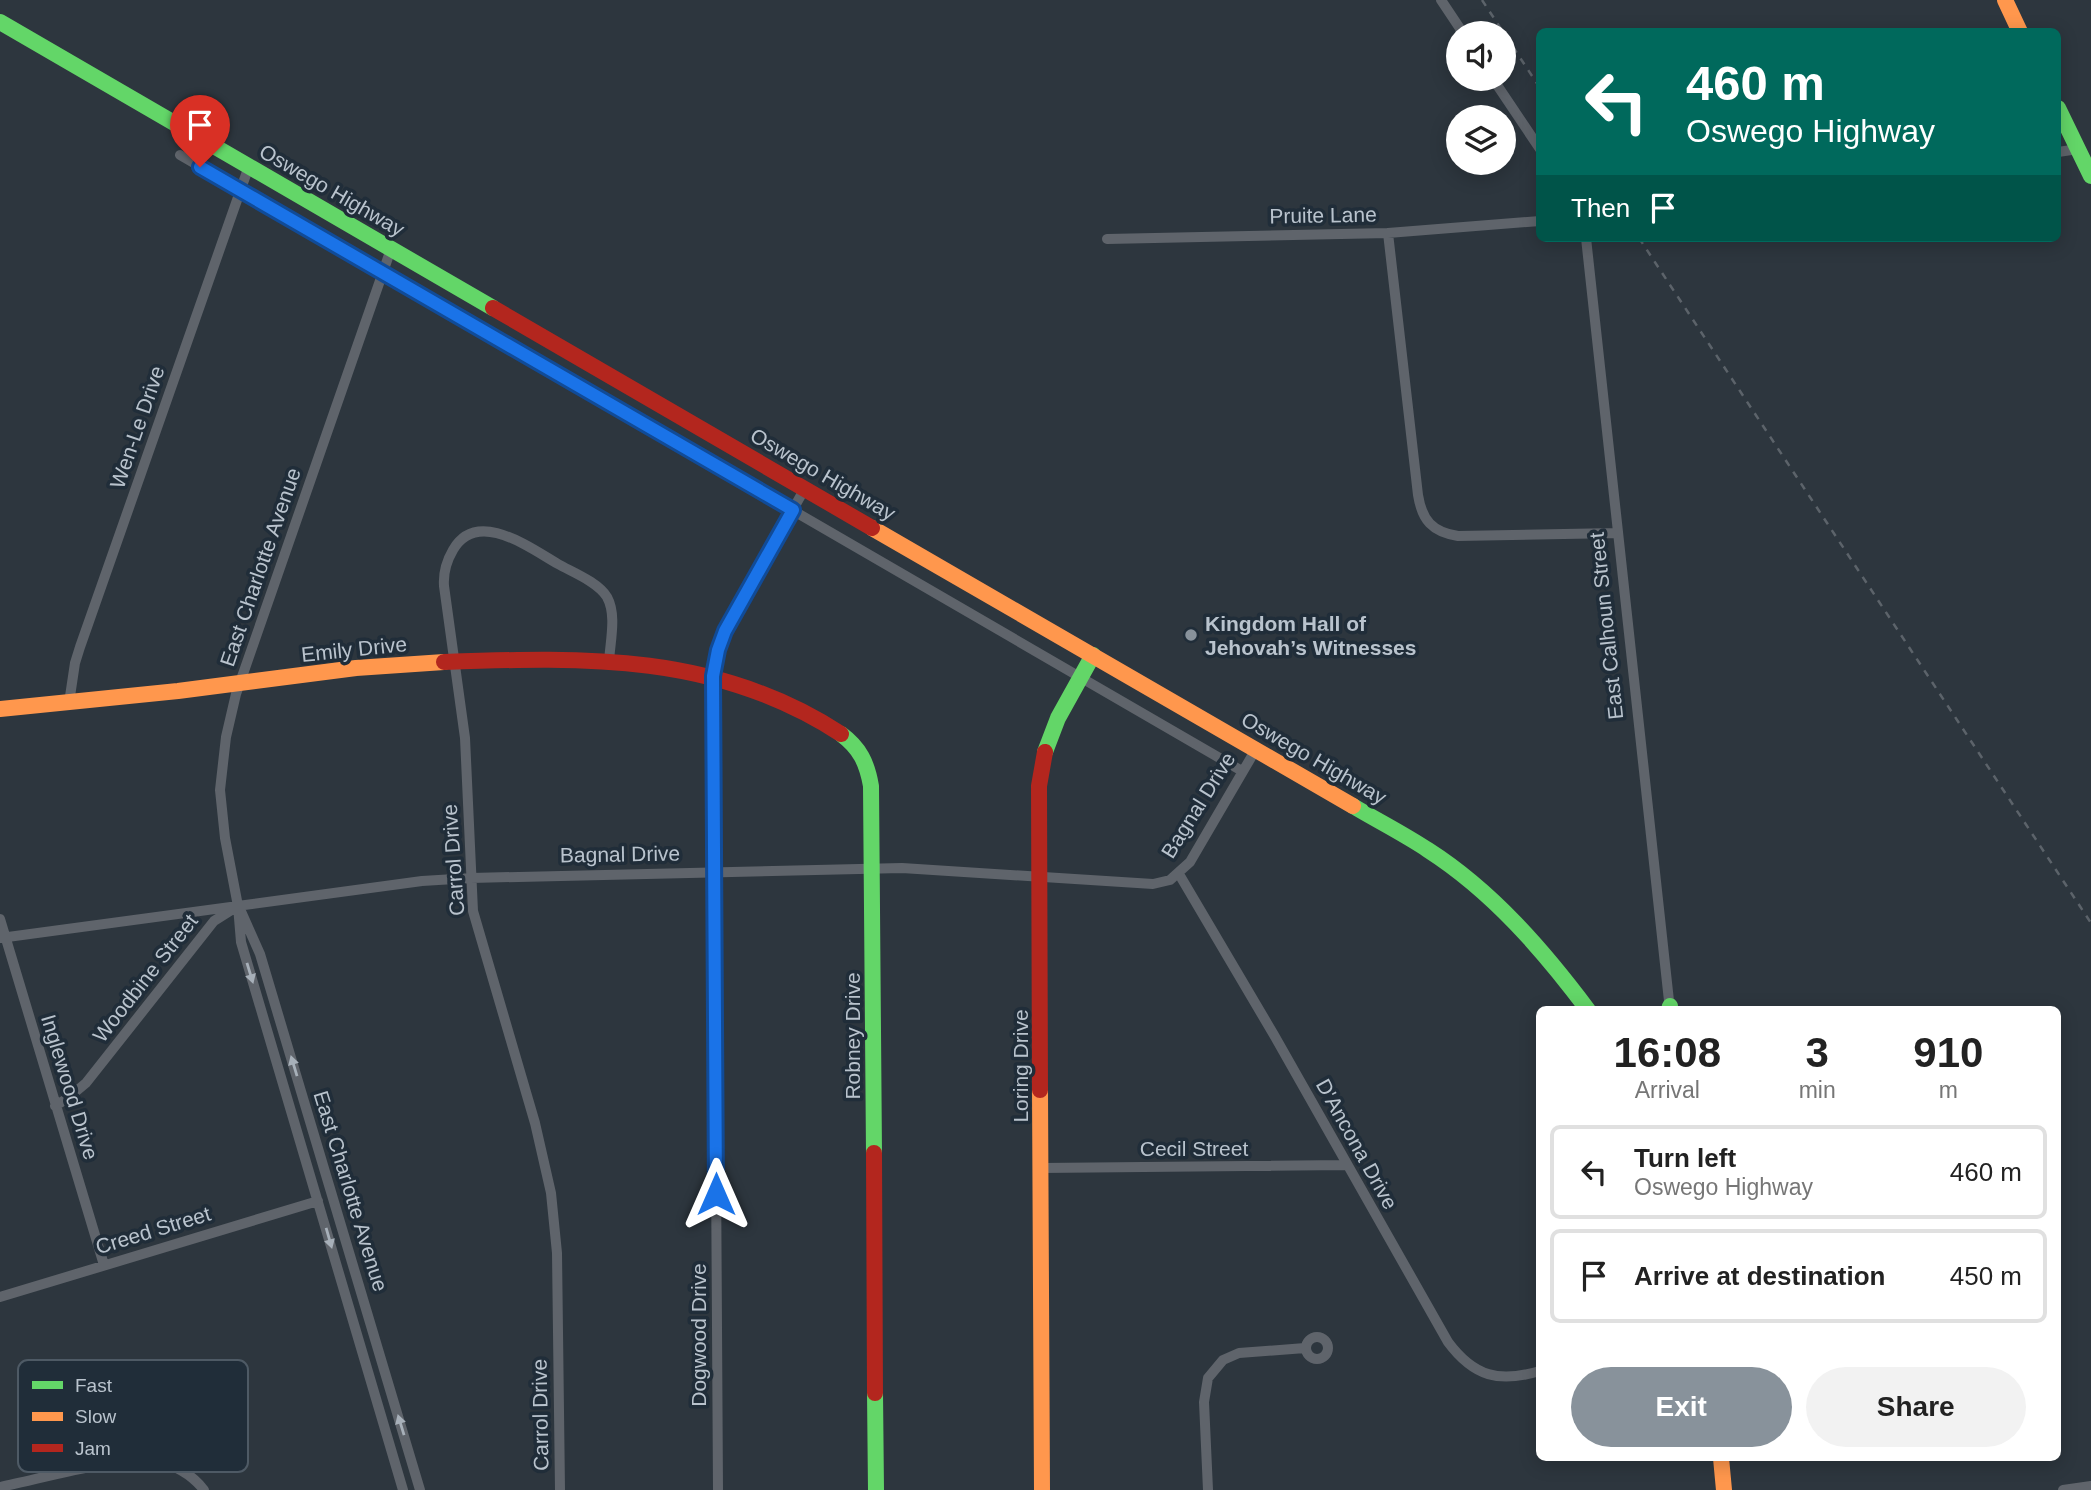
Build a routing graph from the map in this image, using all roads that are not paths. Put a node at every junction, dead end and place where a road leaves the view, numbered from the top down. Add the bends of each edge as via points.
1 (1441, 0) edge
2 (2005, 0) edge
3 (1455, 21) edge
4 (0, 22) edge
5 (2018, 28) edge
6 (1501, 91) edge
7 (2061, 114) edge
8 (1536, 143) edge
9 (2078, 149) junction
10 (2061, 152) edge
11 (180, 155) dead end
12 (249, 166) junction
13 (2091, 176) edge
14 (240, 191) junction
15 (1536, 221) edge
16 (1388, 233) junction
17 (1107, 239) dead end
18 (1586, 242) edge
19 (391, 249) junction
20 (383, 274) junction
21 (805, 488) junction
22 (793, 510) junction
23 (1617, 533) junction
24 (1093, 655) junction
25 (455, 662) junction
26 (608, 662) junction
27 (713, 676) junction
28 (1080, 678) junction
29 (240, 684) junction
30 (69, 703) junction
31 (0, 709) edge
32 (1255, 748) junction
33 (1242, 771) junction
34 (872, 869) junction
35 (714, 872) junction
36 (1179, 874) junction
37 (1040, 877) junction
38 (471, 878) junction
39 (239, 906) junction
40 (0, 919) edge
41 (3, 937) edge
42 (1585, 1006) edge
43 (1670, 1006) edge
44 (55, 1106) junction
45 (1347, 1165) junction
46 (1041, 1168) junction
47 (318, 1201) junction
48 (104, 1265) junction
49 (0, 1297) edge
50 (1305, 1348) dead end
51 (1536, 1372) edge
52 (1721, 1461) edge
53 (78, 1472) edge
54 (182, 1472) edge
55 (2091, 1486) edge
56 (0, 1487) edge
57 (204, 1490) edge
58 (403, 1490) edge
59 (420, 1490) edge
60 (560, 1490) edge
61 (718, 1490) edge
62 (876, 1490) edge
63 (1042, 1490) edge
64 (1208, 1490) edge
65 (1724, 1490) edge
66 (2063, 1490) edge

1 - 3 street
2 - 5 street
4 - 12 street, Oswego Highway
6 - 8 street
7 - 9 street
9 - 10 street
9 - 13 street
11 - 14 street
12 - 14 street, Wen-Le Drive
12 - 19 street, Oswego Highway
14 - 20 street
14 - 30 street, Wen-Le Drive via 80,647
15 - 16 street, Pruite Lane
16 - 17 street, Pruite Lane
16 - 23 street via 1420,510 1429,525 1458,536
18 - 23 street, East Calhoun Street
19 - 20 street, East Charlotte Avenue
19 - 21 street, Oswego Highway
20 - 22 street
20 - 29 street, East Charlotte Avenue
21 - 22 street, Dogwood Drive
21 - 24 street, Oswego Highway
22 - 27 street, Dogwood Drive via 725,631
22 - 28 street
23 - 43 street, East Calhoun Street
24 - 28 street, Loring Drive
24 - 32 street, Oswego Highway
25 - 26 street, Emily Drive
25 - 26 street, Carrol Drive via 445,568 461,539 486,531 525,545 605,593 611,612
25 - 29 street, Emily Drive via 373,666
25 - 38 street, Carrol Drive via 465,738
26 - 27 street, Emily Drive
27 - 34 street, Robney Drive via 790,707 858,748 870,773
27 - 35 street, Dogwood Drive
28 - 33 street
28 - 37 street, Loring Drive via 1055,722 1041,763
29 - 30 street, Emily Drive
29 - 39 street, East Charlotte Avenue via 226,737 220,790
30 - 31 street, Emily Drive
32 - 33 street, Bagnal Drive
32 - 42 street, Oswego Highway via 1460,872 1540,950
33 - 36 street, Bagnal Drive
34 - 35 street, Bagnal Drive
34 - 37 street, Bagnal Drive
34 - 62 street, Robney Drive
35 - 38 street, Bagnal Drive
35 - 61 street, Dogwood Drive
36 - 37 street, Bagnal Drive via 1162,883 1142,885
36 - 45 street, D'Ancona Drive
37 - 46 street, Loring Drive
38 - 39 street, Bagnal Drive
38 - 60 street, Carrol Drive via 473,911 551,1193 557,1254
39 - 41 street, Bagnal Drive
39 - 44 street, Woodbine Street via 214,921 86,1083
39 -> 47 street, East Charlotte Avenue via 244,955
59 -> 39 street, East Charlotte Avenue via 260,954
40 - 41 street, Inglewood Drive
41 - 44 street, Inglewood Drive
44 - 48 street, Inglewood Drive
45 - 46 street, Cecil Street
45 - 51 street, D'Ancona Drive via 1457,1353 1486,1374 1508,1377
46 - 63 street, Loring Drive
47 - 48 street, Creed Street
47 -> 58 street, East Charlotte Avenue
48 - 49 street, Creed Street
50 - 64 street via 1239,1353 1223,1360 1208,1378 1204,1402
52 - 65 street
53 - 56 street
54 - 57 street
55 - 66 street

